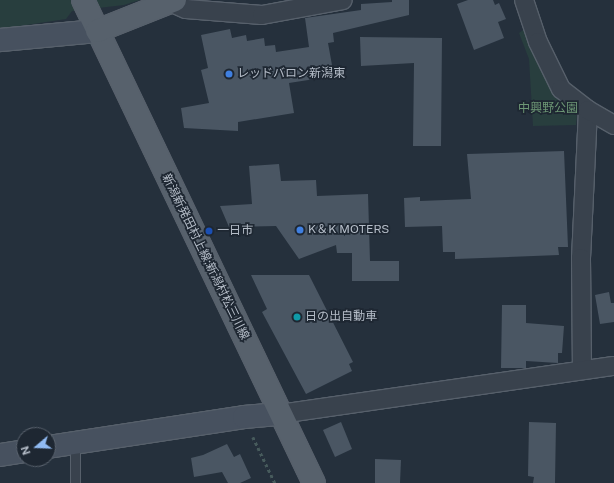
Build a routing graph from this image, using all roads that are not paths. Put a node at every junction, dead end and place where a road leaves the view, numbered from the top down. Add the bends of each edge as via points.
1 (83, 0) edge
2 (342, 0) edge
3 (524, 0) edge
4 (173, 1) edge
5 (97, 31) junction
6 (0, 40) edge
7 (588, 110) junction
8 (614, 125) edge
9 (614, 366) edge
10 (582, 370) junction
11 (280, 414) junction
12 (75, 443) junction
13 (56, 446) edge
14 (16, 452) edge
15 (0, 455) edge
16 (75, 483) edge
17 (314, 483) edge

1 - 5 main road, 新潟新発田村上線;新潟村松三川線
2 - 4 street via 262,15 186,9
3 - 7 street via 538,42 561,89
4 - 5 main road
5 - 6 street
5 - 11 main road, 新潟新発田村上線;新潟村松三川線
7 - 8 street
7 - 10 street via 581,258
9 - 10 street
10 - 11 street
11 - 12 street via 244,417
11 - 17 main road, 新潟新発田村上線;新潟村松三川線
12 - 13 street
12 - 16 lane
14 - 15 street

